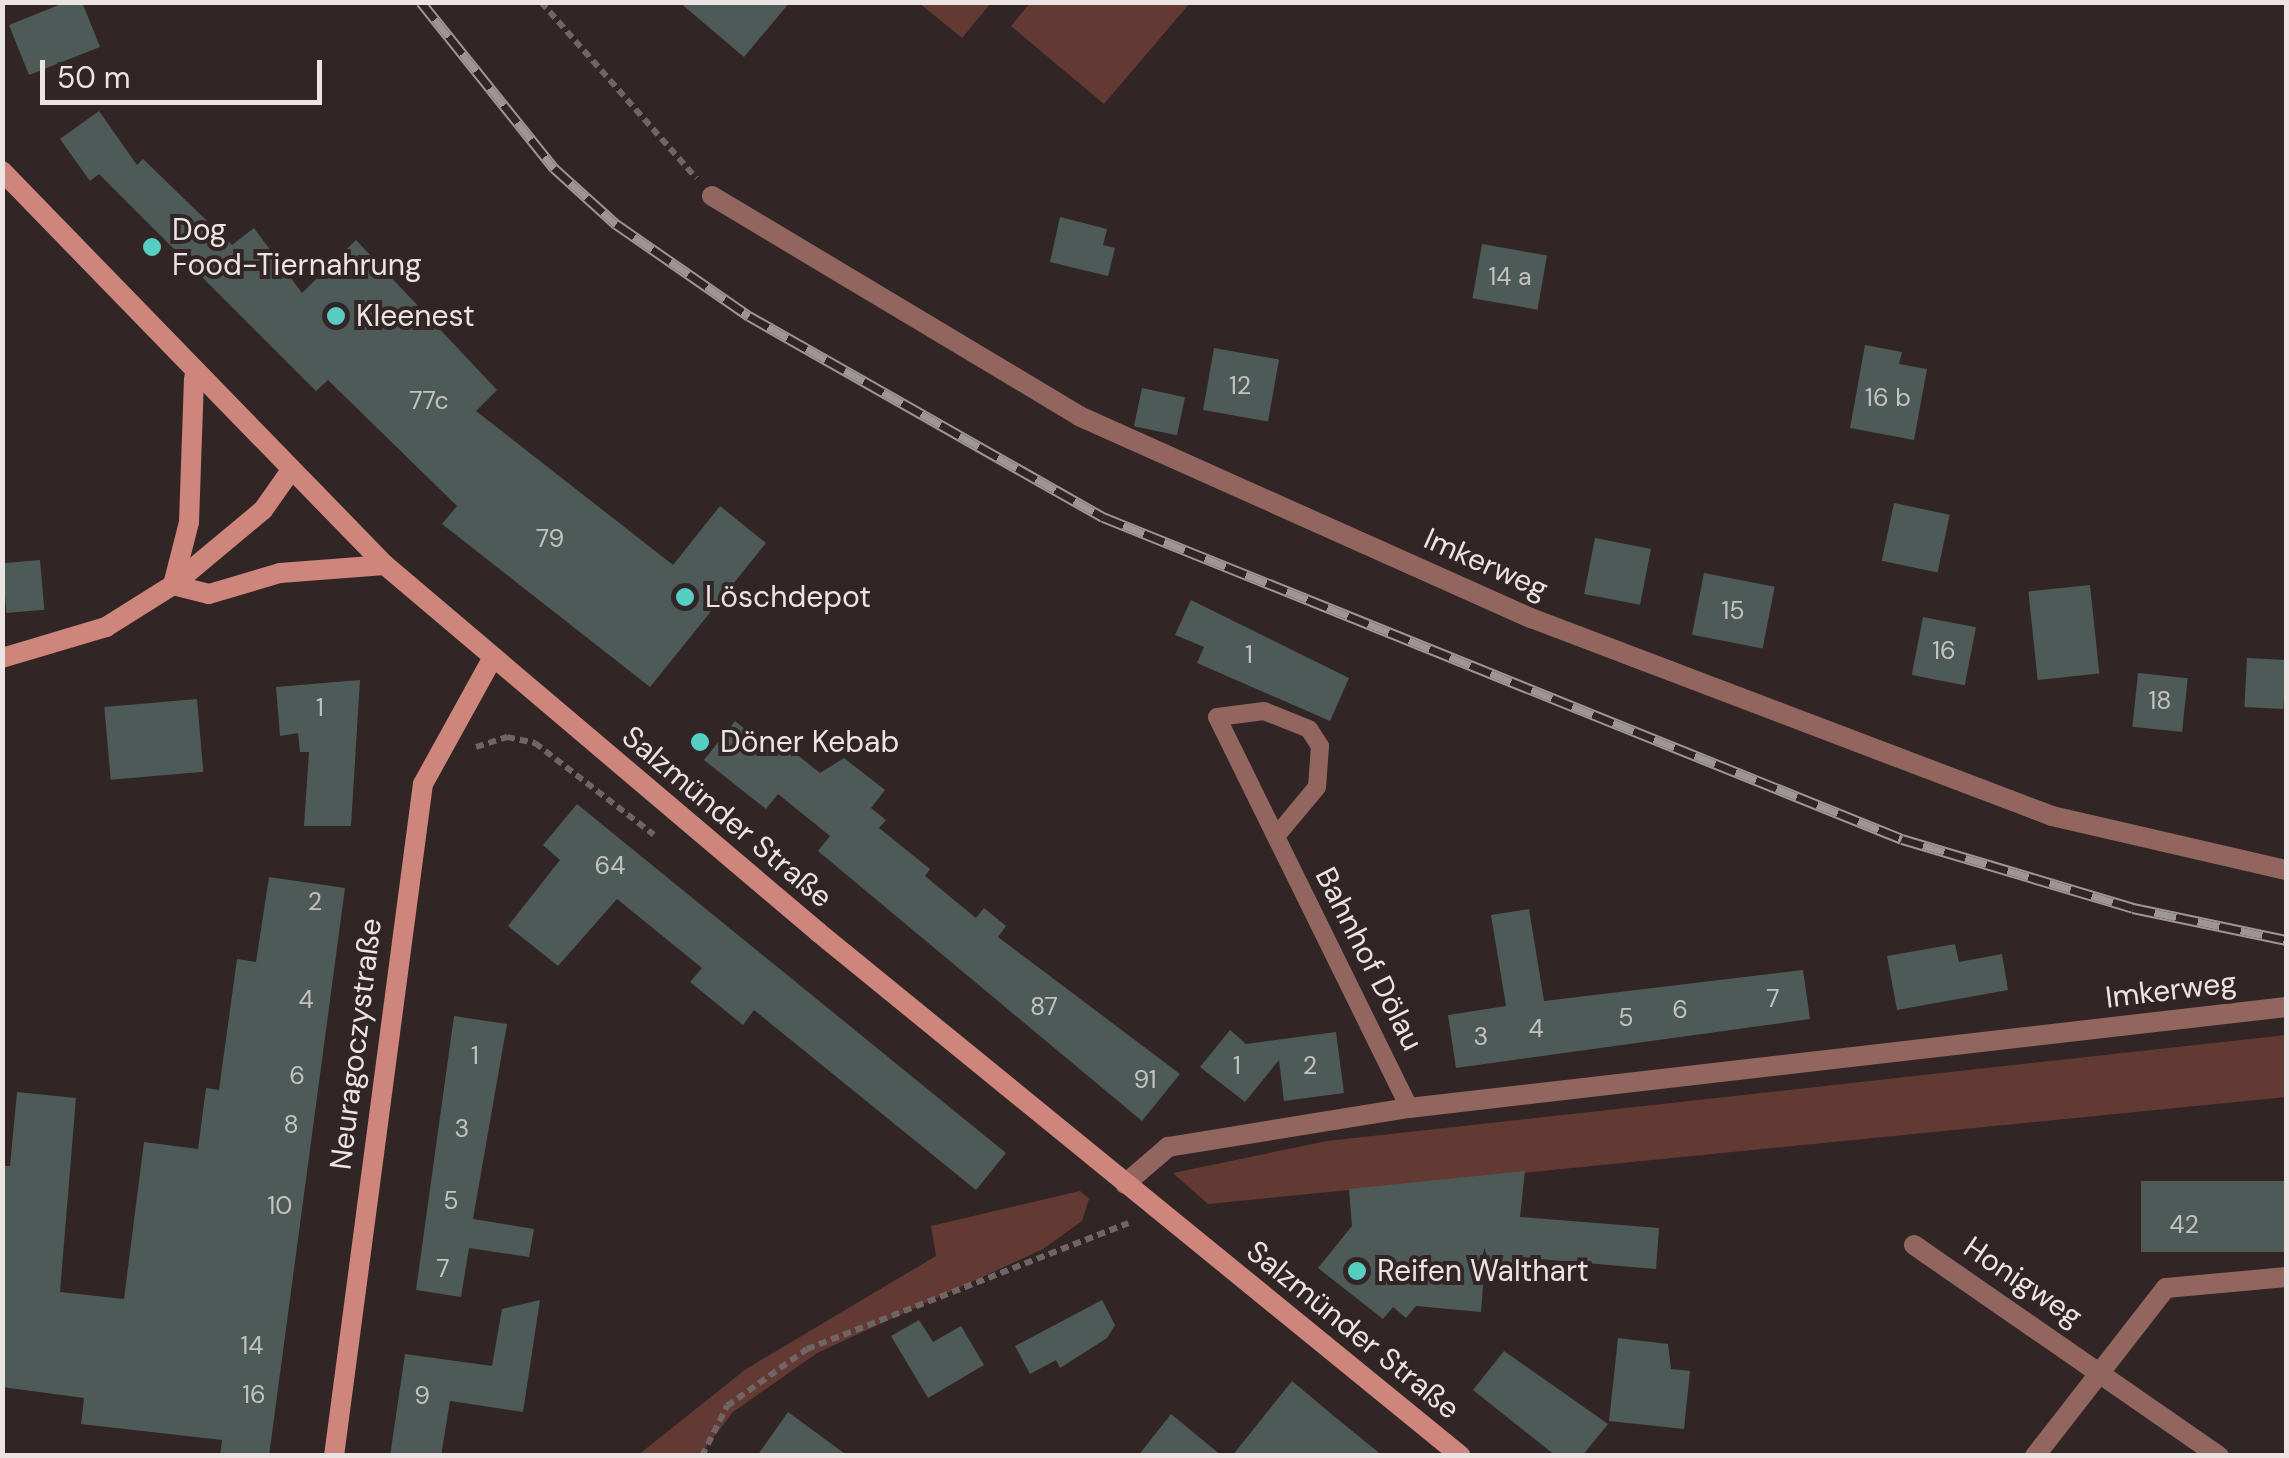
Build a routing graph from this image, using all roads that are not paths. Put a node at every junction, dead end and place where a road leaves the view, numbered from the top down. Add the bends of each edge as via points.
1 (2, 171) edge
2 (712, 196) road end
3 (194, 378) junction
4 (289, 473) junction
5 (386, 565) junction
6 (173, 585) junction
7 (493, 657) junction
8 (2, 658) edge
9 (1277, 835) junction
10 (2286, 870) edge
11 (2286, 1007) edge
12 (1408, 1108) junction
13 (1125, 1184) junction
14 (1914, 1244) dead end
15 (2286, 1278) edge
16 (2098, 1369) junction
17 (334, 1456) edge
18 (1462, 1456) edge
19 (2035, 1456) edge
20 (2219, 1456) edge

1 - 3 main road, Salzmünder Straße
2 - 10 street, Imkerweg via 1079,416 1531,618 2052,816
3 - 4 main road, Salzmünder Straße
3 - 6 main road via 189,522
4 - 5 main road, Salzmünder Straße
4 - 6 main road via 263,510
5 - 6 main road via 280,574 209,594
5 - 7 main road, Salzmünder Straße
6 - 8 main road via 106,627
7 - 13 main road, Salzmünder Straße
7 - 17 main road, Neuragoczystraße via 424,784
9 - 9 lane, Bahnhof Dölau via 1316,787 1320,746 1309,730 1264,711 1216,717
9 - 12 lane, Bahnhof Dölau
11 - 12 street, Imkerweg
12 - 13 street, Imkerweg via 1168,1147
13 - 18 main road, Salzmünder Straße
14 - 16 street, Honigweg
15 - 16 street, Honigweg via 2166,1288
16 - 19 street, Honigweg
16 - 20 street, Honigweg

